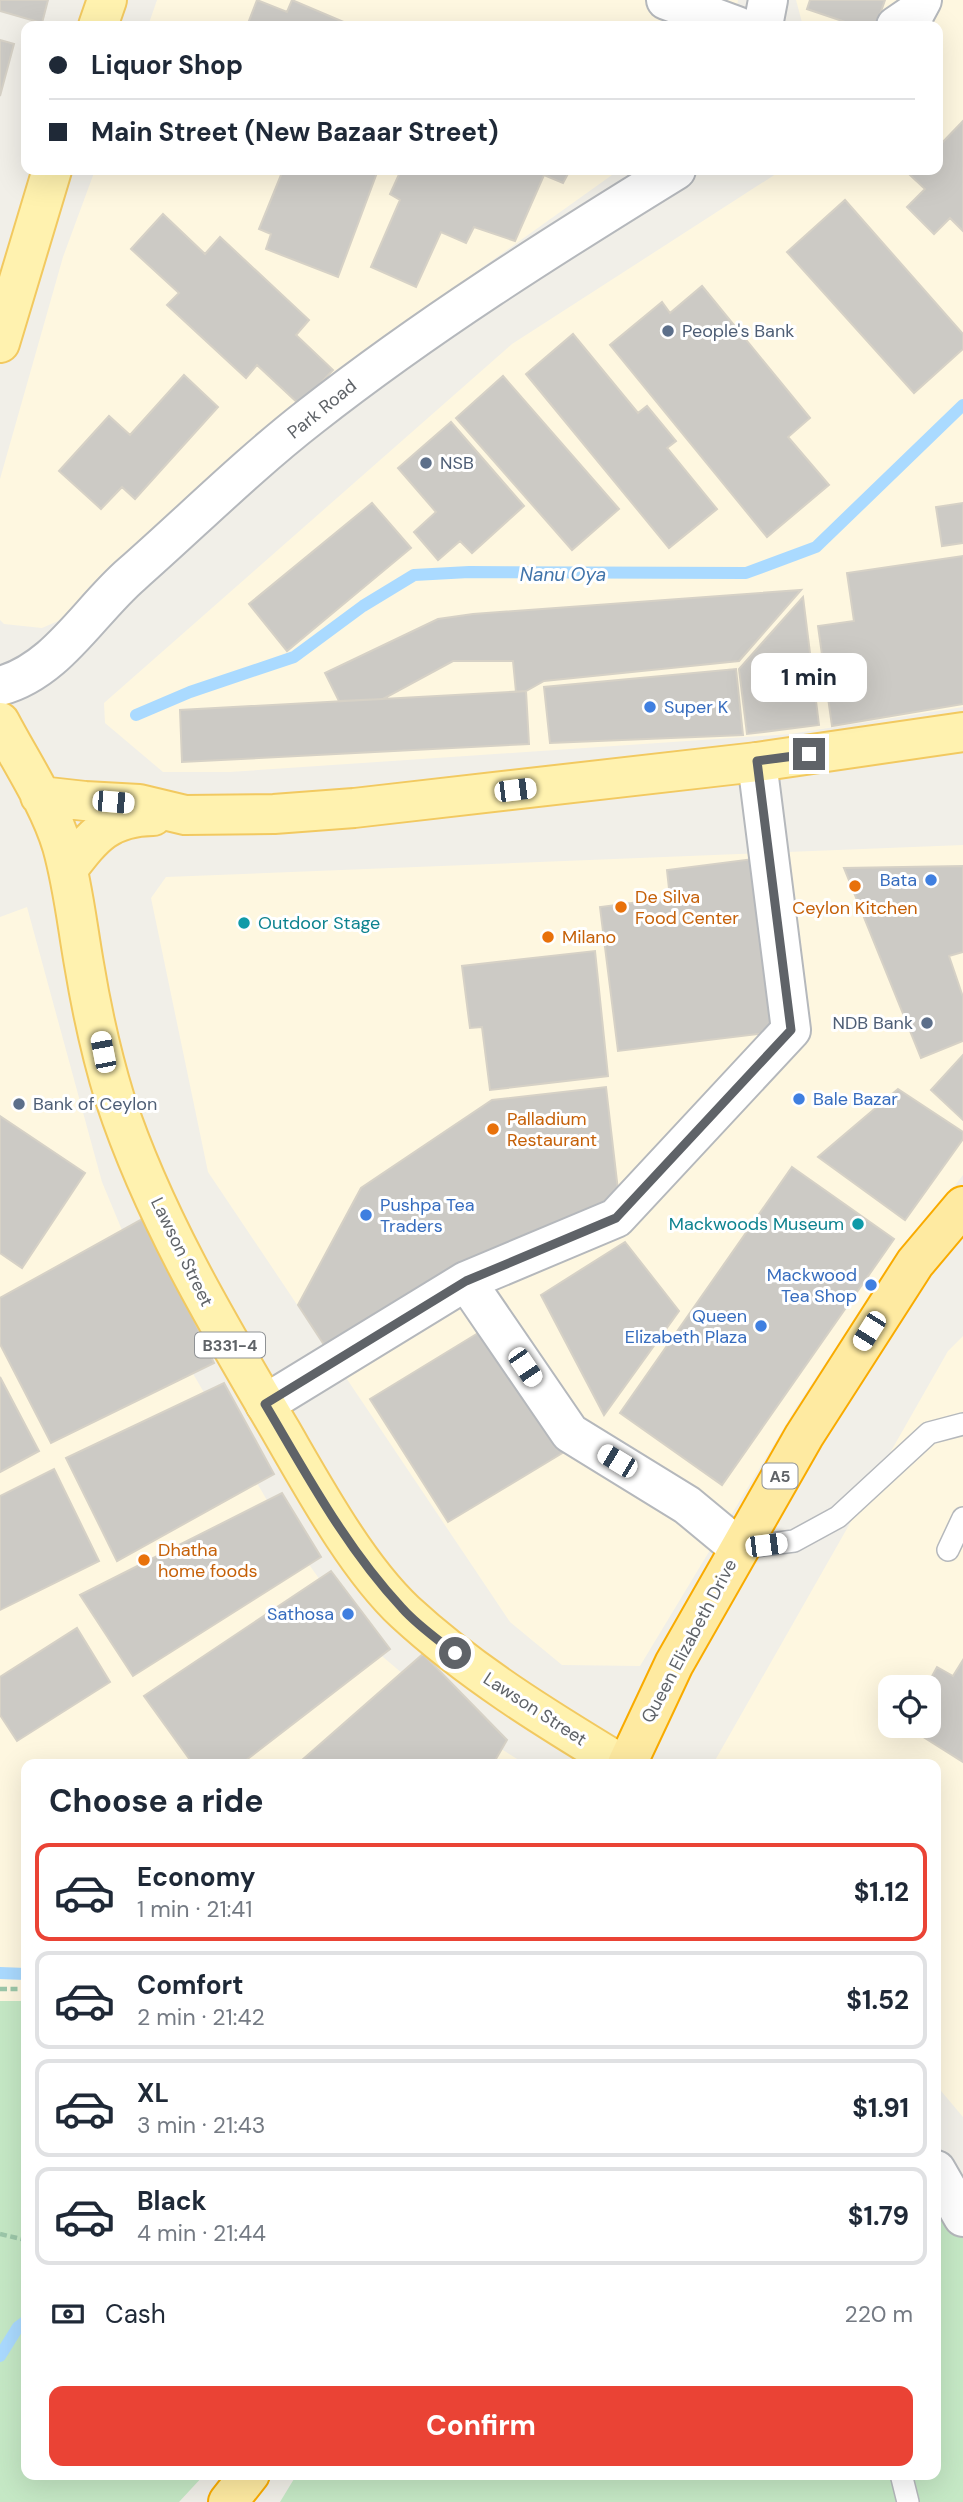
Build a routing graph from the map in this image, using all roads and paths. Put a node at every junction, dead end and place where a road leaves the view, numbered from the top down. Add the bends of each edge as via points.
1 (107, 0) edge
2 (666, 0) edge
3 (768, 0) edge
4 (922, 0) edge
5 (100, 21) edge
6 (723, 21) edge
7 (764, 21) edge
8 (903, 21) edge
9 (50, 175) edge
10 (668, 175) edge
11 (0, 342) edge
12 (0, 686) edge
13 (0, 722) edge
14 (963, 732) edge
15 (757, 761) junction
16 (40, 796) junction
17 (185, 815) junction
18 (68, 869) junction
19 (963, 1206) edge
20 (466, 1281) junction
21 (265, 1404) junction
22 (963, 1424) edge
23 (963, 1518) edge
24 (739, 1548) junction
25 (948, 1550) dead end
26 (613, 1759) edge
27 (629, 1759) edge
28 (0, 1989) edge
29 (21, 1989) edge
30 (941, 2178) edge
31 (963, 2217) edge
32 (0, 2235) edge
33 (21, 2239) edge
34 (245, 2480) edge
35 (902, 2480) edge
36 (228, 2502) edge
37 (908, 2502) edge

1 - 5 main road
2 - 6 street
3 - 7 street
4 - 8 street
9 - 11 main road
10 - 12 street, Park Road via 471,299 330,401 118,586 38,669
13 - 16 main road, Lawson Street / B331-4
14 - 15 main road
15 - 17 main road via 354,808
15 - 20 street via 791,1030 616,1218
16 - 17 main road via 139,804
16 - 18 main road, Lawson Street / B331-4
17 - 18 main road via 135,816 111,823
18 - 21 main road, Lawson Street / B331-4 via 84,964 115,1097 156,1203 218,1325
19 - 24 highway, Queen Elizabeth Drive / A5 via 883,1310
20 - 21 street
20 - 24 street via 570,1433 687,1505
21 - 26 main road, Lawson Street / B331-4 via 353,1547 404,1611 484,1677
22 - 24 lane via 929,1433 838,1517 794,1541
23 - 25 lane
24 - 27 highway, Queen Elizabeth Drive / A5 via 674,1664
28 - 29 path
30 - 31 street
32 - 33 path
34 - 36 highway
35 - 37 lane

